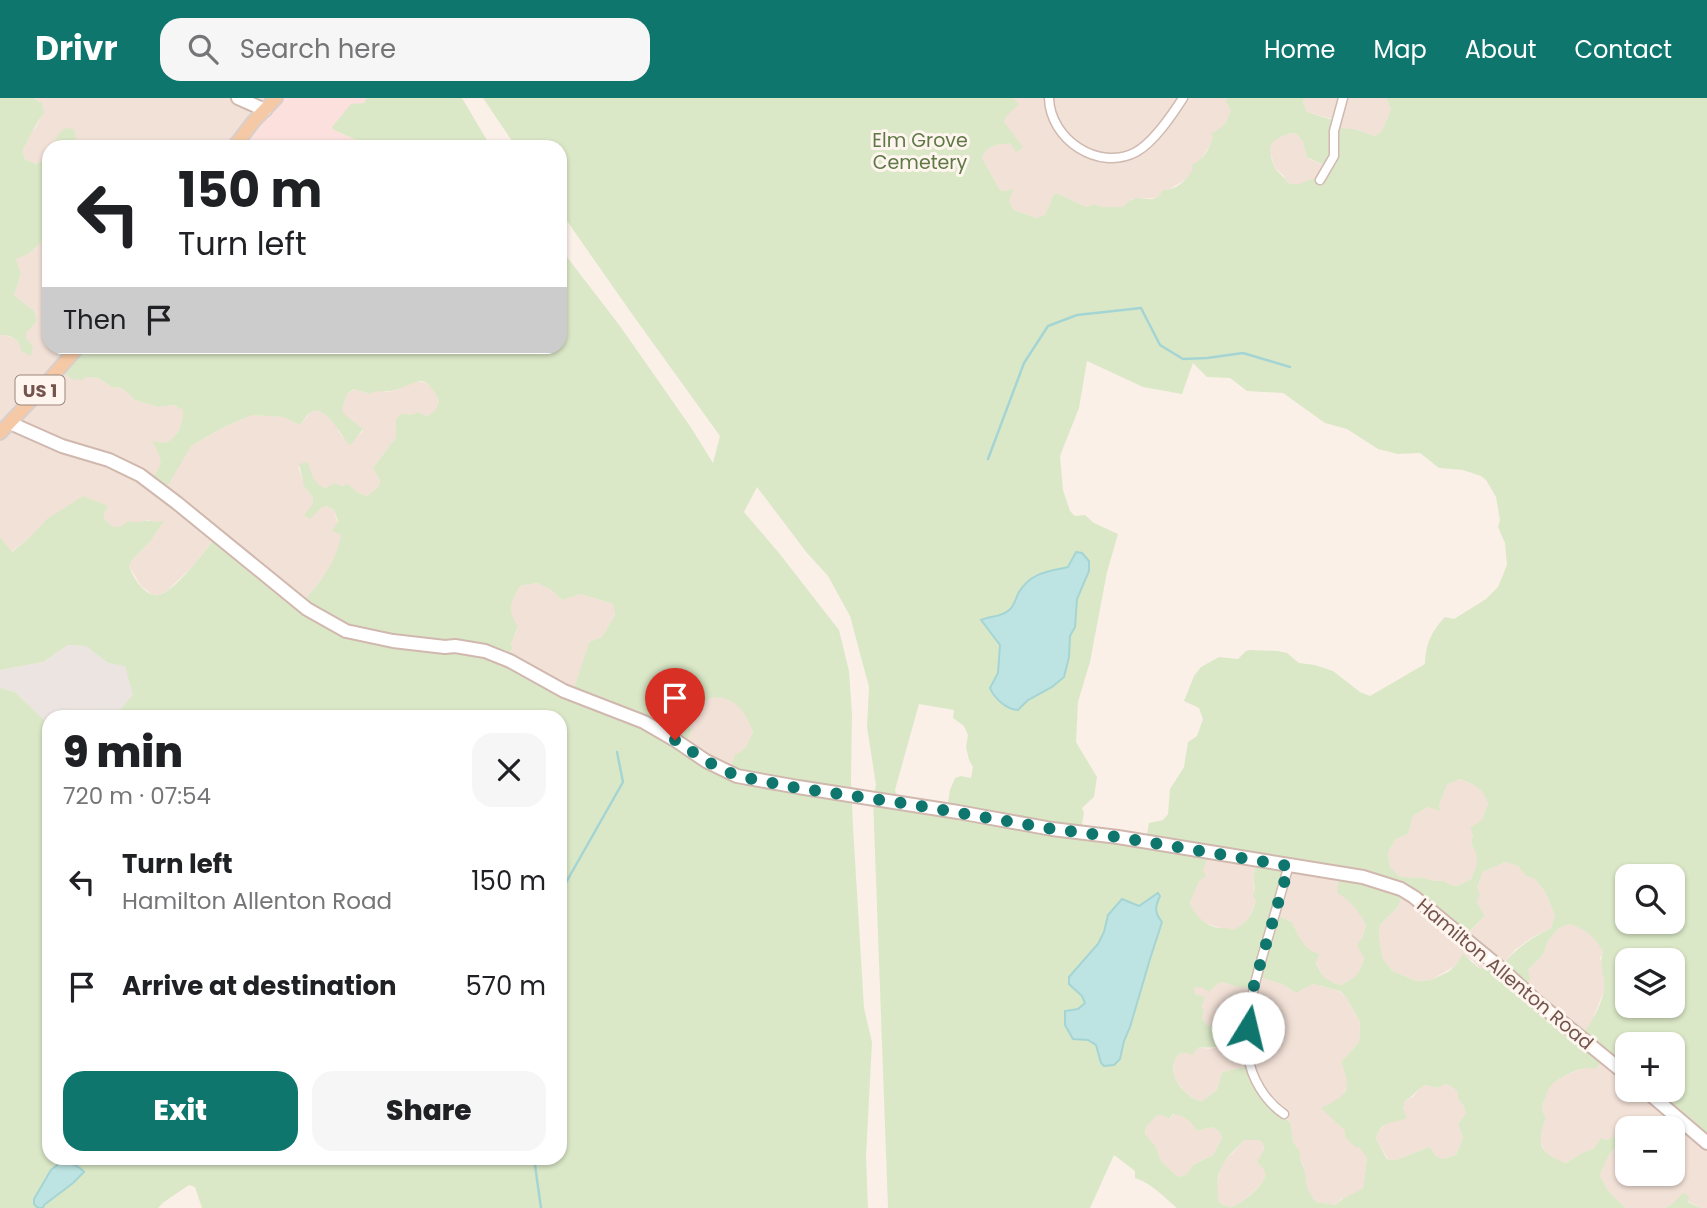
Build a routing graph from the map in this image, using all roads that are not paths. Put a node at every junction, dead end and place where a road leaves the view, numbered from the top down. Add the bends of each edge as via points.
1 (239, 98) edge
2 (275, 98) edge
3 (1049, 98) edge
4 (1184, 98) edge
5 (1343, 98) edge
6 (265, 110) junction
7 (240, 140) edge
8 (1320, 180) dead end
9 (72, 354) edge
10 (10, 423) junction
11 (0, 433) edge
12 (1289, 866) junction
13 (1615, 1065) edge
14 (1659, 1102) edge
15 (1284, 1114) dead end
16 (1707, 1143) edge

1 - 6 street
2 - 6 main road
3 - 4 street via 1053,119 1074,145 1098,157 1117,158 1150,141
5 - 8 street via 1334,131 1334,156
6 - 7 main road
9 - 10 main road, US 1
10 - 11 main road, US 1
10 - 12 street, Hamilton Allenton Road via 140,475 307,610 346,631 485,651 564,691 644,722 737,776
12 - 13 street, Hamilton Allenton Road via 1363,877 1407,893
12 - 15 street via 1254,985 1248,1028 1248,1055 1255,1080
14 - 16 street

